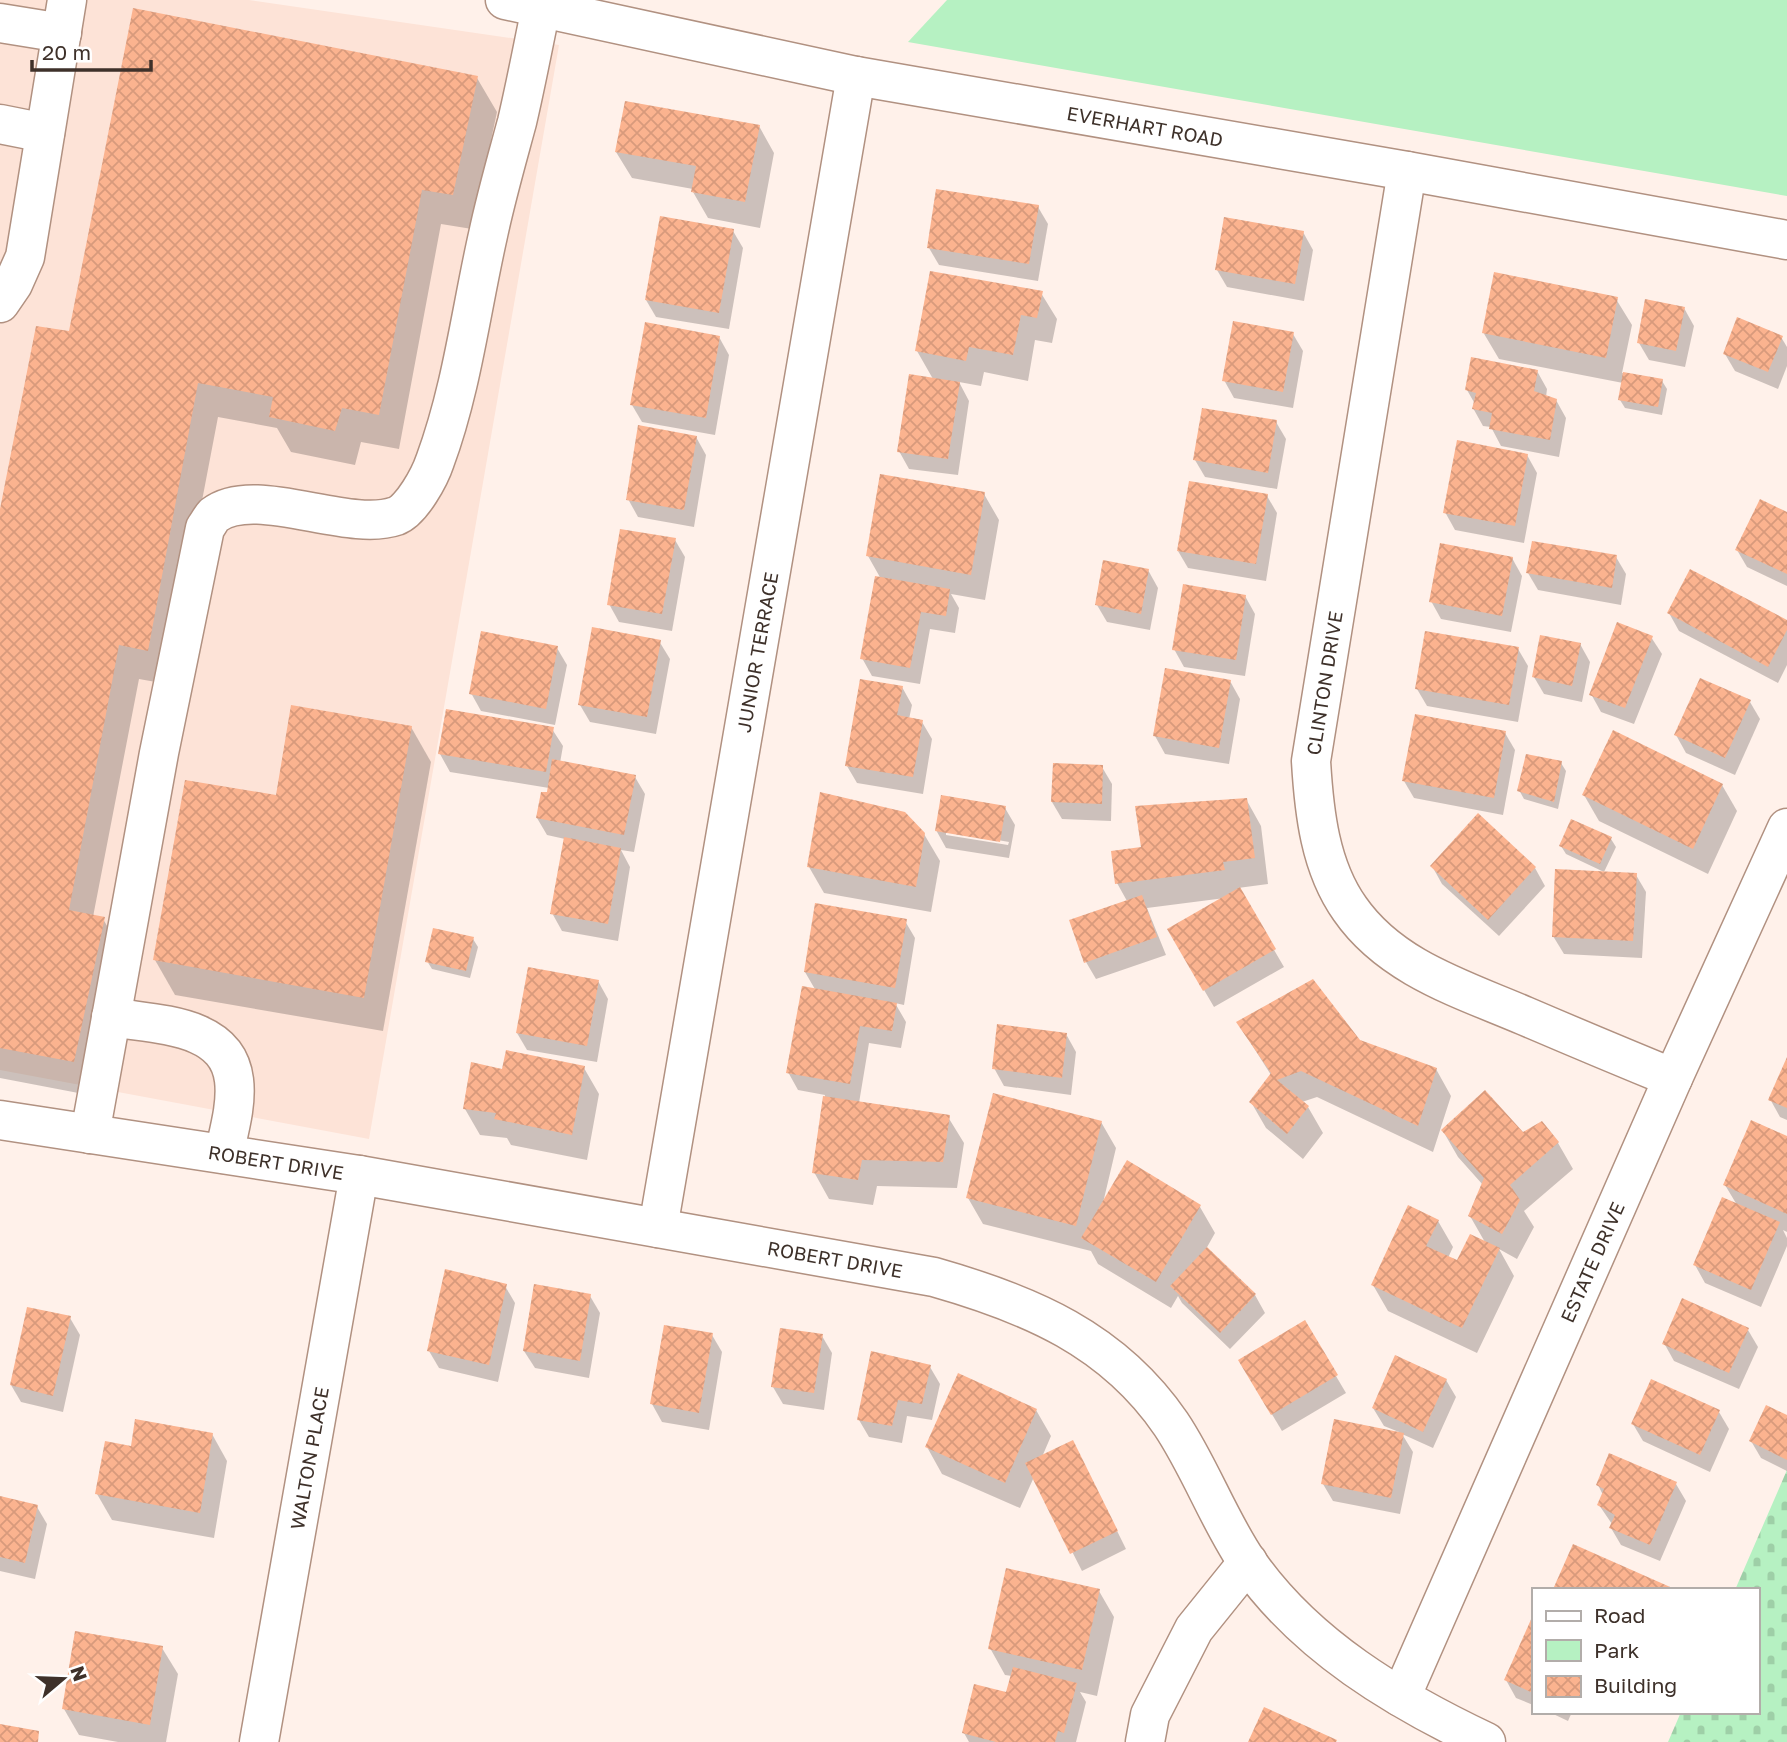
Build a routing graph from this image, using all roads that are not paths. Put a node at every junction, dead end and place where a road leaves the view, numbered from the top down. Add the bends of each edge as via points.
1 (523, 4) edge
2 (65, 16) edge
3 (0, 23) edge
4 (856, 76) junction
5 (0, 124) edge
6 (45, 133) junction
7 (1407, 171) junction
8 (1787, 240) edge
9 (13, 246) edge
10 (0, 303) edge
11 (1787, 828) edge
12 (111, 1017) junction
13 (1673, 1078) junction
14 (0, 1120) edge
15 (90, 1134) junction
16 (224, 1154) junction
17 (359, 1175) junction
18 (658, 1228) junction
19 (1248, 1562) junction
20 (1401, 1697) junction
21 (259, 1742) edge
22 (1144, 1742) edge
23 (1486, 1742) edge

1 - 4 street, EVERHART ROAD
1 - 12 street via 517,120 488,234 464,358 435,462 420,493 399,515 373,521 249,506 226,509 213,516 205,528
2 - 3 street
2 - 6 street
4 - 7 street, EVERHART ROAD
4 - 18 street, JUNIOR TERRACE
5 - 6 street
6 - 9 street
7 - 8 street, EVERHART ROAD
7 - 13 street, CLINTON DRIVE via 1311,761 1315,814 1329,868 1349,909 1382,946 1421,972
9 - 10 street via 25,257
11 - 13 street, ESTATE DRIVE
12 - 15 street
12 - 16 street via 195,1031 213,1041 230,1062 234,1082
13 - 20 street, ESTATE DRIVE
14 - 15 street, ROBERT DRIVE
15 - 16 street, ROBERT DRIVE
16 - 17 street, ROBERT DRIVE
17 - 18 street, ROBERT DRIVE
17 - 21 street, WALTON PLACE
18 - 19 street, ROBERT DRIVE via 934,1277 1044,1315 1093,1344 1140,1386 1171,1424
19 - 20 street, ROBERT DRIVE via 1288,1611 1342,1660
19 - 22 street via 1194,1629 1150,1715
20 - 23 street, ROBERT DRIVE

